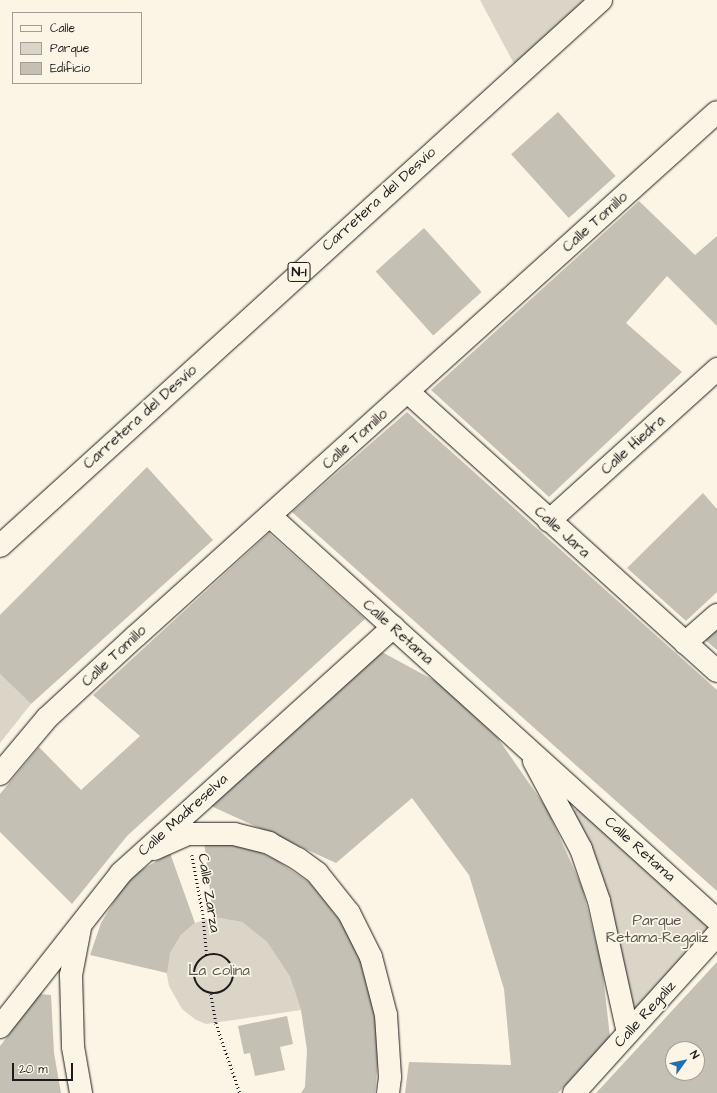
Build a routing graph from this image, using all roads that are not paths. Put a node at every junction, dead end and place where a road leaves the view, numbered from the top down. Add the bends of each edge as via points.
1 (601, 0) edge
2 (717, 112) edge
3 (717, 369) edge
4 (408, 392) junction
5 (270, 516) junction
6 (549, 521) junction
7 (0, 546) edge
8 (717, 615) edge
9 (392, 627) junction
10 (685, 643) junction
11 (717, 671) edge
12 (527, 747) junction
13 (0, 774) edge
14 (133, 861) junction
15 (717, 920) edge
16 (80, 925) junction
17 (717, 935) edge
18 (0, 1027) edge
19 (628, 1033) junction
20 (81, 1093) edge
21 (388, 1093) edge
22 (574, 1093) edge

1 - 7 main road, Carretera del Desvío / N-1
2 - 4 main road, Calle Tomillo
3 - 6 main road, Calle Hiedra
4 - 5 main road, Calle Tomillo
4 - 6 main road, Calle Jara
5 - 9 main road, Calle Retama
5 - 13 main road, Calle Tomillo via 47,718
6 - 10 main road, Calle Jara
8 - 10 main road
9 - 12 main road, Calle Retama
9 - 14 main road, Calle Madreselva
10 - 11 main road, Calle Jara
12 - 15 main road, Calle Retama
12 - 19 main road, Calle Retama via 581,849 600,901
14 - 16 main road, Calle Madreselva
14 - 21 main road via 163,844 188,834 234,834 269,843 317,873 335,894 361,934 371,957 382,994 389,1046
16 - 18 main road, Calle Madreselva
16 - 20 main road via 71,975 73,1047
17 - 19 main road, Calle Regaliz
19 - 22 main road, Calle Regaliz

